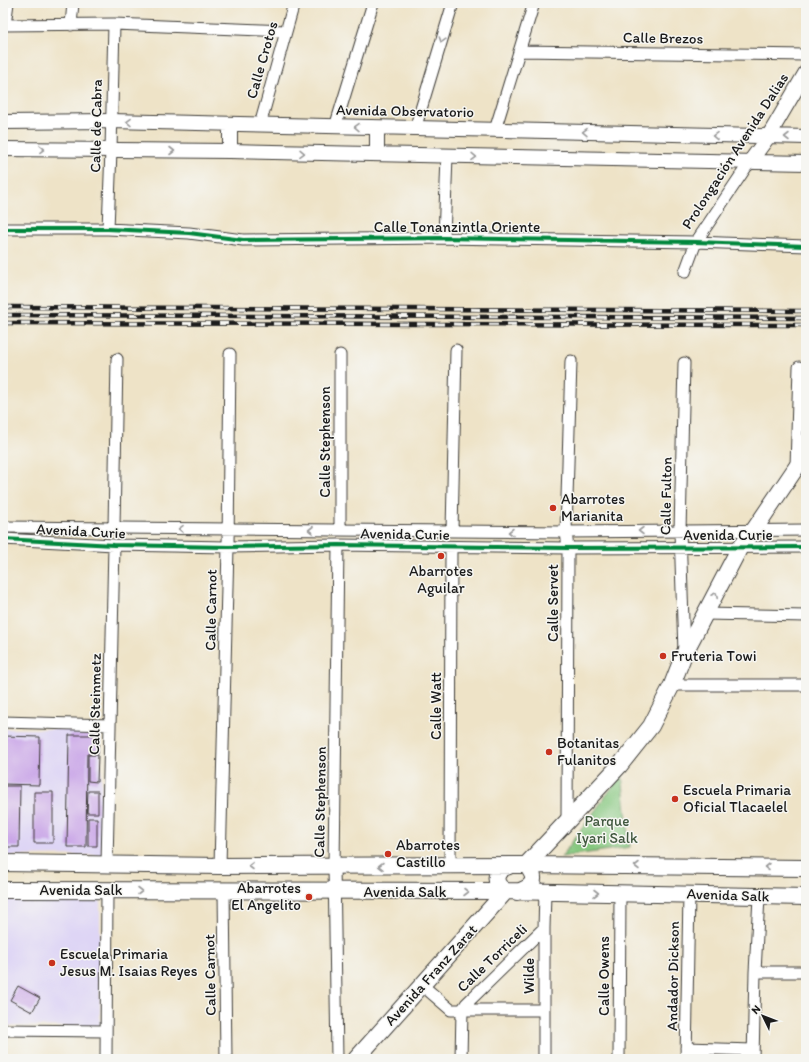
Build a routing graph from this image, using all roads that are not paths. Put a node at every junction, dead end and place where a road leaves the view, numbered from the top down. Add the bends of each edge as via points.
1 (8, 3) edge
2 (73, 3) edge
3 (294, 3) edge
4 (373, 3) edge
5 (453, 3) edge
6 (534, 3) edge
7 (114, 24) junction
8 (4, 25) edge
9 (71, 25) junction
10 (286, 31) junction
11 (519, 51) junction
12 (806, 55) edge
13 (806, 72) edge
14 (111, 121) junction
15 (3, 122) edge
16 (230, 124) junction
17 (260, 125) junction
18 (336, 127) junction
19 (377, 128) junction
20 (415, 128) junction
21 (495, 130) junction
22 (768, 137) junction
23 (806, 137) edge
24 (3, 149) edge
25 (111, 150) junction
26 (230, 151) junction
27 (377, 154) junction
28 (447, 156) junction
29 (749, 163) junction
30 (806, 164) edge
31 (3, 229) edge
32 (108, 229) junction
33 (444, 238) junction
34 (696, 242) junction
35 (806, 246) edge
36 (685, 272) dead end
37 (456, 350) dead end
38 (230, 354) dead end
39 (340, 355) dead end
40 (117, 359) dead end
41 (571, 361) dead end
42 (684, 363) dead end
43 (799, 367) dead end
44 (806, 453) edge
45 (796, 468) junction
46 (3, 527) edge
47 (114, 528) junction
48 (227, 529) junction
49 (340, 530) junction
50 (754, 530) junction
51 (806, 530) edge
52 (452, 531) junction
53 (680, 531) junction
54 (566, 532) junction
55 (3, 539) edge
56 (114, 545) junction
57 (338, 545) junction
58 (228, 547) junction
59 (451, 547) junction
60 (680, 547) junction
61 (740, 547) junction
62 (806, 547) edge
63 (568, 548) junction
64 (705, 614) junction
65 (806, 616) edge
66 (684, 654) junction
67 (672, 684) junction
68 (806, 685) edge
69 (3, 722) edge
70 (110, 725) junction
71 (568, 821) junction
72 (3, 863) edge
73 (107, 864) junction
74 (220, 866) junction
75 (334, 866) junction
76 (450, 866) junction
77 (509, 866) junction
78 (526, 866) junction
79 (806, 868) edge
80 (3, 890) edge
81 (107, 890) junction
82 (224, 891) junction
83 (335, 892) junction
84 (512, 892) junction
85 (545, 893) junction
86 (620, 894) junction
87 (689, 894) junction
88 (759, 897) junction
89 (806, 897) edge
90 (544, 928) junction
91 (755, 972) junction
92 (806, 972) edge
93 (422, 985) junction
94 (462, 1010) junction
95 (544, 1010) junction
96 (3, 1030) edge
97 (106, 1031) junction
98 (686, 1054) edge
99 (753, 1055) edge
100 (106, 1059) edge
101 (226, 1059) edge
102 (336, 1059) edge
103 (356, 1059) edge
104 (461, 1059) edge
105 (544, 1059) edge
106 (619, 1059) edge

1 - 8 street
2 - 9 street
3 - 10 street, Calle Crotos
4 - 18 street
5 -> 20 street
6 - 11 street
7 - 9 street
7 - 10 street
7 - 14 street, Calle de Cabra
8 - 9 street
10 - 17 street, Calle Crotos
11 - 12 street, Calle Brezos
11 - 21 street
13 - 22 street, Prolongación Avenida Dalias
14 - 15 street, Avenida Observatorio
16 -> 14 street, Avenida Observatorio
14 - 25 street, Calle de Cabra
16 - 17 street, Avenida Observatorio
16 - 26 street
17 - 18 street, Avenida Observatorio
19 -> 18 street, Avenida Observatorio
19 - 20 street, Avenida Observatorio
19 - 27 street
20 - 21 street, Avenida Observatorio
22 -> 21 street, Avenida Observatorio
23 -> 22 street, Avenida Observatorio
22 - 29 street, Prolongación Avenida Dalias
24 -> 25 street
25 -> 26 street
25 - 32 street, Calle de Cabra
26 -> 27 street
27 - 28 street
28 -> 29 street
28 - 33 street
29 - 30 street
29 - 34 street, Prolongación Avenida Dalias
31 - 32 street, Calle Tonanzintla Oriente
32 - 33 street, Calle Tonanzintla Oriente via 189,233 243,240
33 - 34 street, Calle Tonanzintla Oriente
34 - 35 street, Calle Tonanzintla Oriente
34 - 36 street, Prolongación Avenida Dalias
37 - 52 street
38 - 48 street, Calle Carnot
39 - 49 street, Calle Stephenson
40 - 47 street
41 - 54 street, Calle Servet
42 - 53 street, Calle Fulton
43 - 45 street
44 - 45 main road
45 - 50 main road
46 - 47 street, Avenida Curie
48 -> 47 street, Avenida Curie
49 -> 48 street, Avenida Curie
48 - 58 street, Calle Carnot
49 - 52 street, Avenida Curie
50 - 51 street, Avenida Curie
50 - 53 street, Avenida Curie
50 - 61 main road
54 -> 52 street, Avenida Curie
53 -> 54 street, Avenida Curie
53 - 60 street, Calle Fulton
54 - 63 street, Calle Servet
55 - 56 street, Avenida Curie
56 - 58 street, Avenida Curie
56 - 70 street, Calle Steinmetz
57 - 58 street, Avenida Curie
57 - 59 street, Avenida Curie
57 - 75 street, Calle Stephenson
58 - 74 street, Calle Carnot
59 - 63 street, Avenida Curie
59 - 76 street, Calle Watt
60 - 61 street, Avenida Curie
60 - 63 street, Avenida Curie
60 - 66 street, Calle Fulton
61 - 62 street, Avenida Curie
64 -> 61 main road
63 - 71 street, Calle Servet
64 - 65 street
64 - 66 main road
66 - 67 main road
67 - 68 street
67 - 71 main road via 651,726 620,765
69 - 70 street
70 - 73 street, Calle Steinmetz
71 - 78 main road
72 - 73 main road, Avenida Salk
73 - 74 main road, Avenida Salk
75 -> 74 main road, Avenida Salk
76 -> 75 main road, Avenida Salk
75 - 83 street, Calle Stephenson
76 - 77 main road, Avenida Salk
77 - 78 main road, Avenida Salk
77 - 84 main road via 498,872 496,880 500,887
79 -> 78 main road, Avenida Salk
78 - 84 main road via 532,872 533,880 526,890
80 - 81 main road, Avenida Salk
81 -> 82 main road, Avenida Salk
81 - 97 street
82 - 83 main road, Avenida Salk
82 - 101 street, Calle Carnot
83 -> 84 main road, Avenida Salk
83 - 102 street, Calle Stephenson
84 - 85 main road, Avenida Salk
84 - 93 main road, Avenida Franz Zarat
85 -> 86 main road, Avenida Salk
85 - 90 street, Wilde
86 - 87 main road, Avenida Salk
86 - 106 street, Calle Owens
87 - 88 main road, Avenida Salk
87 - 98 street, Andador Dickson
88 - 89 main road, Avenida Salk
88 - 91 street
90 - 94 street, Calle Torriceli
90 - 95 street, Wilde
91 - 92 street
91 - 99 street
93 - 94 street, Calle Torriceli via 451,1010
93 - 103 main road, Avenida Franz Zarat
94 - 95 street, Calle Torriceli
94 - 104 street
95 - 105 street, Wilde
96 - 97 street
97 - 100 street
98 - 99 street

